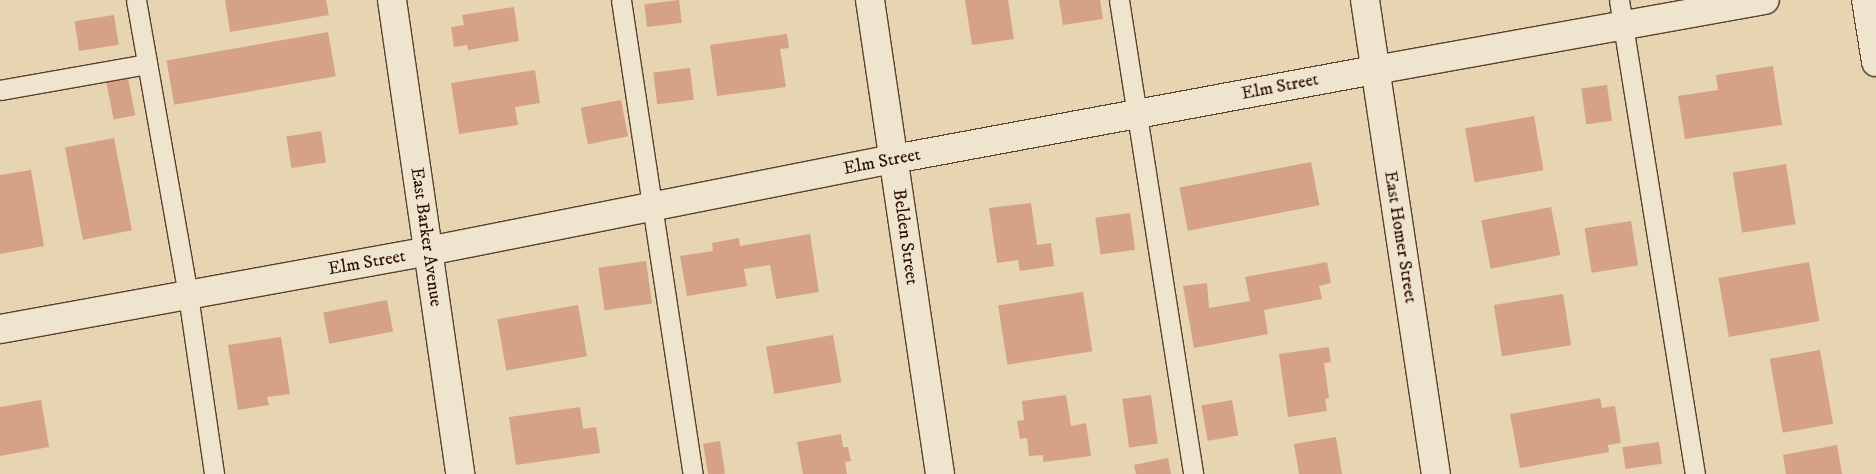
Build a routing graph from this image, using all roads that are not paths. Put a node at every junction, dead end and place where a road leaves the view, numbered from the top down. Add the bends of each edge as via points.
1 (136, 0) edge
2 (392, 0) edge
3 (621, 0) edge
4 (870, 0) edge
5 (1119, 0) edge
6 (1365, 0) edge
7 (1765, 0) edge
8 (1866, 0) edge
9 (1621, 13) edge
10 (1876, 62) edge
11 (147, 64) junction
12 (1375, 70) junction
13 (0, 90) edge
14 (1136, 114) junction
15 (894, 159) junction
16 (652, 207) junction
17 (428, 252) junction
18 (188, 295) junction
19 (0, 330) edge
20 (214, 474) edge
21 (460, 474) edge
22 (693, 474) edge
23 (940, 474) edge
24 (1193, 474) edge
25 (1436, 474) edge
26 (1695, 474) edge

1 - 11 lane
2 - 17 street, East Barker Avenue
3 - 16 lane
4 - 15 street, Belden Street
5 - 14 lane
6 - 12 street, East Homer Street
7 - 9 street, Elm Street
8 - 10 street
9 - 12 street, Elm Street
9 - 26 lane
11 - 13 lane
11 - 18 lane
12 - 14 street, Elm Street
12 - 25 street, East Homer Street
14 - 15 street, Elm Street
14 - 24 lane
15 - 16 street, Elm Street
15 - 23 street, Belden Street
16 - 17 street, Elm Street
16 - 22 lane
17 - 18 street, Elm Street
17 - 21 street, East Barker Avenue
18 - 19 street, Elm Street
18 - 20 lane

